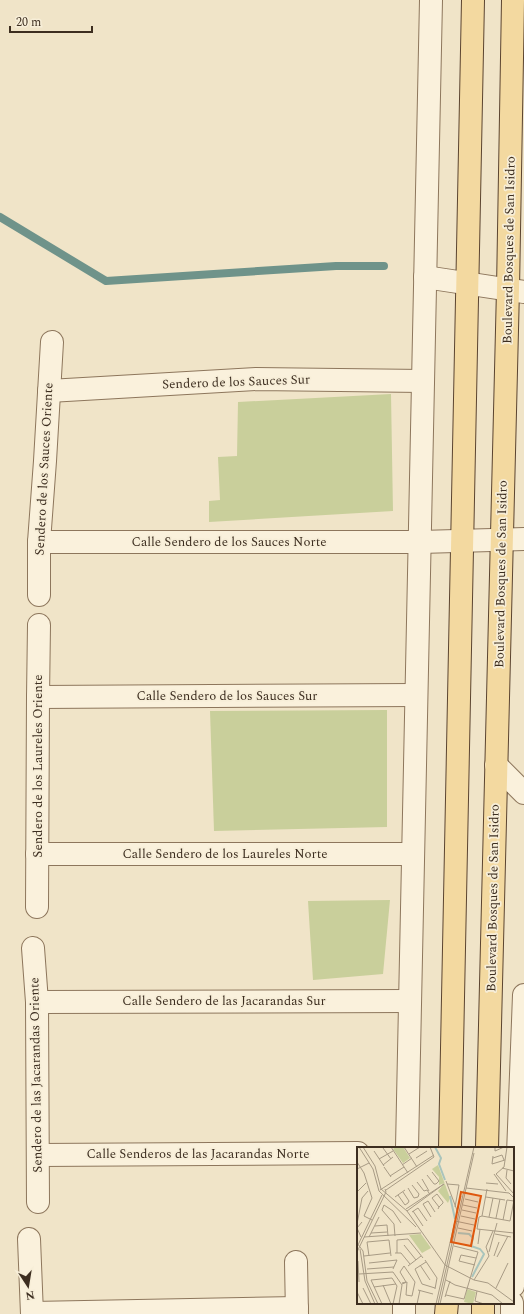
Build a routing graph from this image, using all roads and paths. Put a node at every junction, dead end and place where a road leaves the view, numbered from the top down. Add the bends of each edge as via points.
1 (431, 0) edge
2 (473, 0) edge
3 (513, 0) edge
4 (425, 277) junction
5 (468, 283) junction
6 (516, 291) edge
7 (52, 342) dead end
8 (424, 381) junction
9 (49, 391) junction
10 (502, 539) junction
11 (524, 539) edge
12 (463, 541) junction
13 (39, 542) junction
14 (420, 542) junction
15 (39, 595) dead end
16 (39, 625) dead end
17 (416, 694) junction
18 (38, 697) junction
19 (496, 765) junction
20 (524, 793) edge
21 (37, 854) junction
22 (413, 854) junction
23 (37, 907) dead end
24 (33, 948) dead end
25 (524, 995) edge
26 (410, 1001) junction
27 (37, 1002) junction
28 (407, 1147) edge
29 (450, 1147) edge
30 (487, 1147) edge
31 (357, 1153) edge
32 (38, 1155) junction
33 (38, 1202) dead end
34 (29, 1239) dead end
35 (514, 1260) edge
36 (296, 1262) dead end
37 (447, 1304) edge
38 (297, 1311) edge
39 (32, 1313) edge
40 (446, 1314) edge

1 - 4 street
2 - 5 main road
3 - 6 main road, Boulevard Bosques de San Isidro
4 - 5 street
4 - 8 street
5 - 6 street
5 - 12 main road
6 - 10 main road, Boulevard Bosques de San Isidro
7 - 9 street, Sendero de los Sauces Oriente
8 - 9 street, Sendero de los Sauces Sur via 256,379
8 - 14 street
9 - 13 street, Sendero de los Sauces Oriente
10 - 11 street, Calle Sendero de los Sauces Norte
10 - 12 street, Calle Sendero de los Sauces Norte
10 - 19 main road, Boulevard Bosques de San Isidro
12 - 14 street, Calle Sendero de los Sauces Norte
12 - 29 main road
13 - 14 street, Calle Sendero de los Sauces Norte
13 - 15 street, Sendero de los Sauces Oriente
14 - 17 street
16 - 18 street, Sendero de los Laureles Oriente
17 - 18 street, Calle Sendero de los Sauces Sur
17 - 22 street
18 - 21 street, Sendero de los Laureles Oriente
19 - 20 street
19 - 30 main road, Boulevard Bosques de San Isidro
21 - 22 street, Calle Sendero de los Laureles Norte
21 - 23 street, Sendero de los Laureles Oriente
22 - 26 street
24 - 27 street, Sendero de las Jacarandas Oriente
25 - 35 street
26 - 27 street, Calle Sendero de las Jacarandas Sur
26 - 28 street
27 - 32 street, Sendero de las Jacarandas Oriente
31 - 32 street, Calle Senderos de las Jacarandas Norte
32 - 33 street, Sendero de las Jacarandas Oriente
34 - 39 street
36 - 38 street
37 - 40 main road
38 - 39 street

